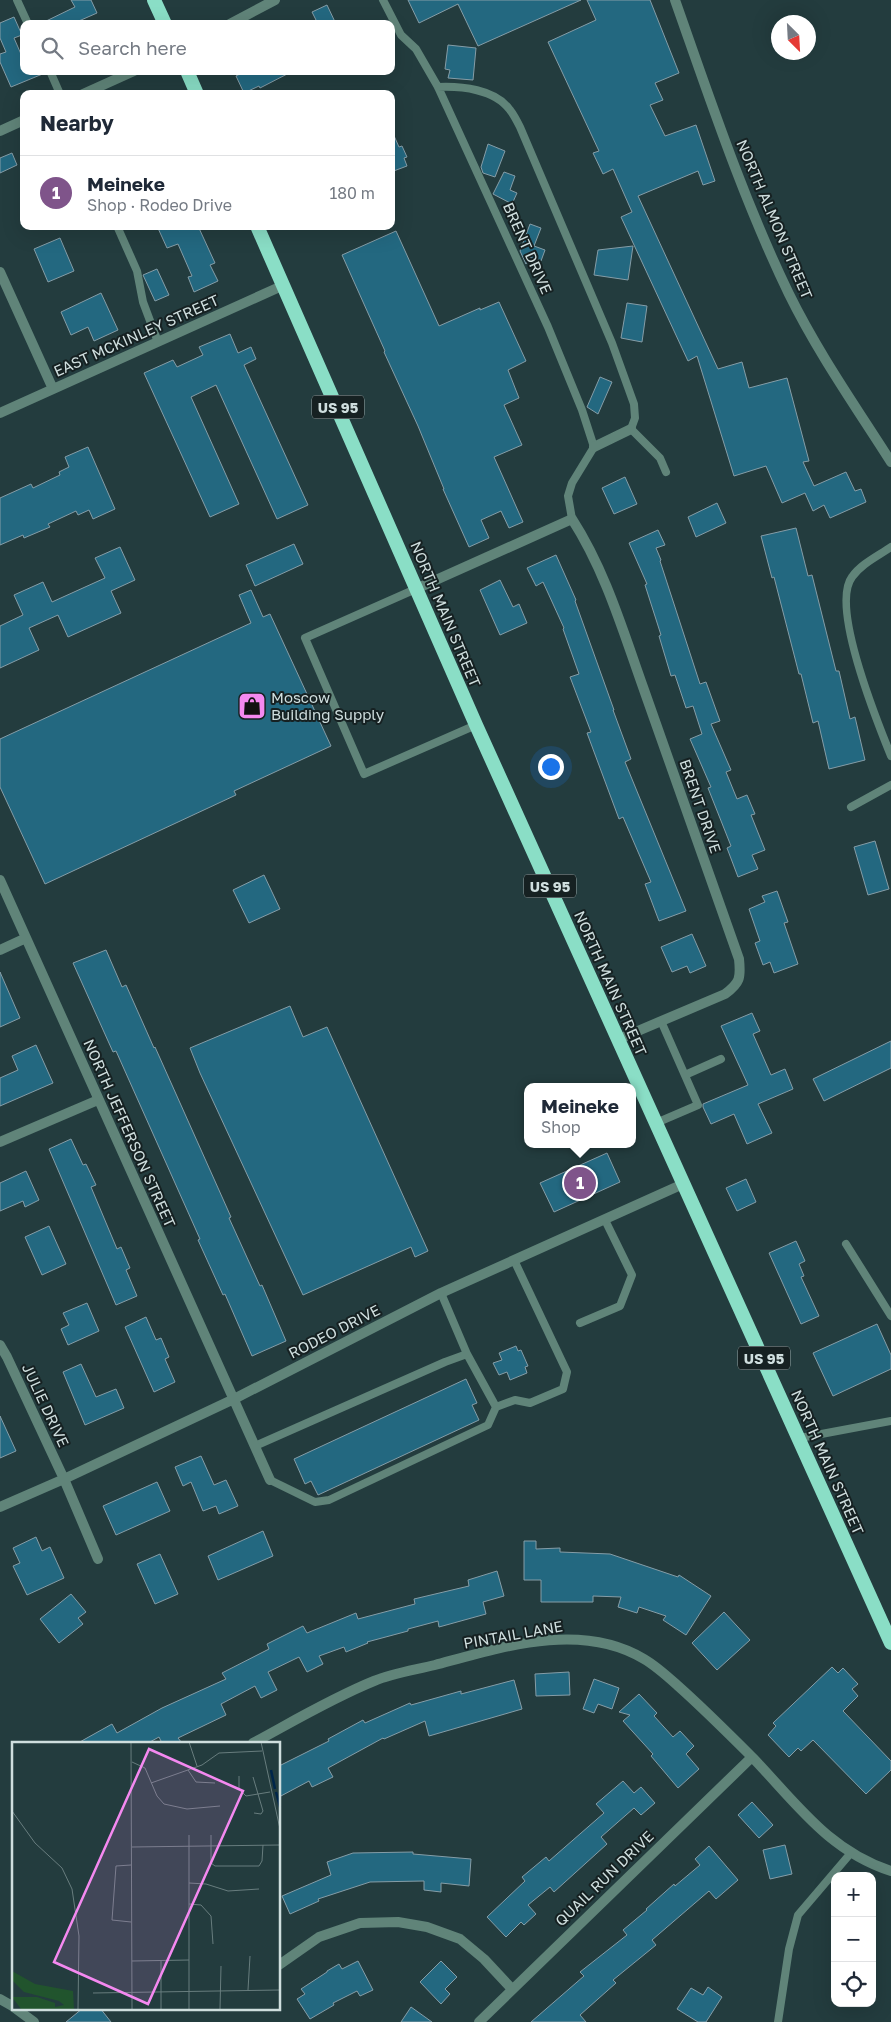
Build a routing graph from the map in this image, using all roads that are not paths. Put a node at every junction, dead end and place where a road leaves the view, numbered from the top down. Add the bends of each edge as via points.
1 (17, 0) edge
2 (154, 0) edge
3 (275, 0) edge
4 (383, 0) edge
5 (675, 0) edge
6 (26, 20) edge
7 (163, 20) edge
8 (238, 20) edge
9 (393, 20) edge
10 (395, 23) edge
11 (52, 75) edge
12 (125, 75) edge
13 (189, 75) edge
14 (438, 87) junction
15 (58, 90) edge
16 (92, 90) edge
17 (195, 90) edge
18 (20, 122) edge
19 (0, 131) edge
20 (119, 230) edge
21 (259, 230) edge
22 (0, 272) edge
23 (284, 285) junction
24 (158, 342) junction
25 (53, 389) junction
26 (0, 413) edge
27 (631, 430) junction
28 (594, 447) junction
29 (891, 462) edge
30 (666, 472) dead end
31 (572, 519) junction
32 (891, 547) edge
33 (418, 588) junction
34 (476, 725) junction
35 (891, 756) edge
36 (891, 785) edge
37 (851, 807) dead end
38 (0, 880) edge
39 (26, 938) junction
40 (0, 950) edge
41 (661, 1021) junction
42 (619, 1039) junction
43 (721, 1059) dead end
44 (685, 1075) junction
45 (98, 1100) junction
46 (656, 1122) junction
47 (0, 1142) edge
48 (683, 1184) junction
49 (605, 1220) junction
50 (846, 1244) dead end
51 (514, 1260) junction
52 (441, 1293) junction
53 (891, 1316) edge
54 (580, 1323) dead end
55 (0, 1345) edge
56 (467, 1354) junction
57 (234, 1398) junction
58 (496, 1407) junction
59 (891, 1421) edge
60 (800, 1438) junction
61 (255, 1446) junction
62 (64, 1479) junction
63 (270, 1480) joint
64 (0, 1507) edge
65 (98, 1558) dead end
66 (891, 1643) edge
67 (255, 1742) edge
68 (752, 1757) junction
69 (850, 1854) junction
70 (891, 1871) edge
71 (280, 1965) edge
72 (512, 1989) junction
73 (0, 1999) edge
74 (12, 2007) edge
75 (17, 2010) edge
76 (34, 2022) edge
77 (479, 2022) edge
78 (778, 2022) edge

1 - 6 lane
2 - 7 highway
3 - 8 street
4 - 9 lane, BRENT DRIVE
5 - 29 street, NORTH ALMON STREET via 733,162 789,294 822,354
10 - 14 lane, BRENT DRIVE via 401,35 416,49
11 - 15 lane
12 - 16 street
13 - 17 highway
14 - 27 lane via 469,89 496,97 510,108 612,343 634,404
14 - 28 lane, BRENT DRIVE via 548,327
18 - 19 street
20 - 24 lane via 137,271 143,302
21 - 23 highway, NORTH MAIN STREET / US 95
22 - 25 street
23 - 24 street, EAST MCKINLEY STREET
23 - 33 highway, NORTH MAIN STREET / US 95
24 - 25 street, EAST MCKINLEY STREET
25 - 26 street, EAST MCKINLEY STREET
27 - 28 street
27 - 30 lane via 660,458
28 - 31 lane, BRENT DRIVE via 572,482 568,496
31 - 33 street
31 - 41 street, BRENT DRIVE via 583,536 613,605 739,960 741,974 737,985 725,994
32 - 35 lane via 851,578 846,595 851,636 866,691
33 - 34 highway, NORTH MAIN STREET / US 95
33 - 34 lane via 305,638 308,647 364,774
34 - 42 highway, NORTH MAIN STREET / US 95
36 - 37 lane
38 - 39 street, NORTH JEFFERSON STREET
39 - 40 street
39 - 45 street, NORTH JEFFERSON STREET
41 - 42 street, BRENT DRIVE
41 - 44 lane
42 - 46 highway, NORTH MAIN STREET / US 95
43 - 44 lane
44 - 46 lane via 698,1105
45 - 47 street
45 - 57 street, NORTH JEFFERSON STREET
46 - 48 highway, NORTH MAIN STREET / US 95
48 - 49 street, RODEO DRIVE
48 - 60 highway, NORTH MAIN STREET / US 95
49 - 51 street, RODEO DRIVE
49 - 54 lane via 632,1275 620,1306
50 - 53 lane
51 - 52 street, RODEO DRIVE
51 - 58 lane via 567,1372 564,1390 530,1403 515,1400
52 - 56 lane
52 - 57 street, RODEO DRIVE
55 - 62 street, JULIE DRIVE
56 - 58 lane
56 - 61 lane
57 - 61 street, NORTH JEFFERSON STREET
57 - 62 street, RODEO DRIVE
58 - 63 lane via 488,1425 329,1500 315,1502
59 - 60 lane
60 - 66 highway, NORTH MAIN STREET / US 95
61 - 63 street, NORTH JEFFERSON STREET
62 - 64 street, RODEO DRIVE
62 - 65 street, JULIE DRIVE
67 - 68 street, PINTAIL LANE via 375,1680 481,1653 548,1640 576,1639 617,1647 644,1659 700,1705
68 - 69 street, PINTAIL LANE via 823,1833
68 - 72 street, QUAIL RUN DRIVE
69 - 70 street, PINTAIL LANE
69 - 78 lane via 798,1916
71 - 72 street via 319,1937 360,1923 398,1922 427,1927 460,1939
72 - 77 street, QUAIL RUN DRIVE
73 - 74 street
75 - 76 street

